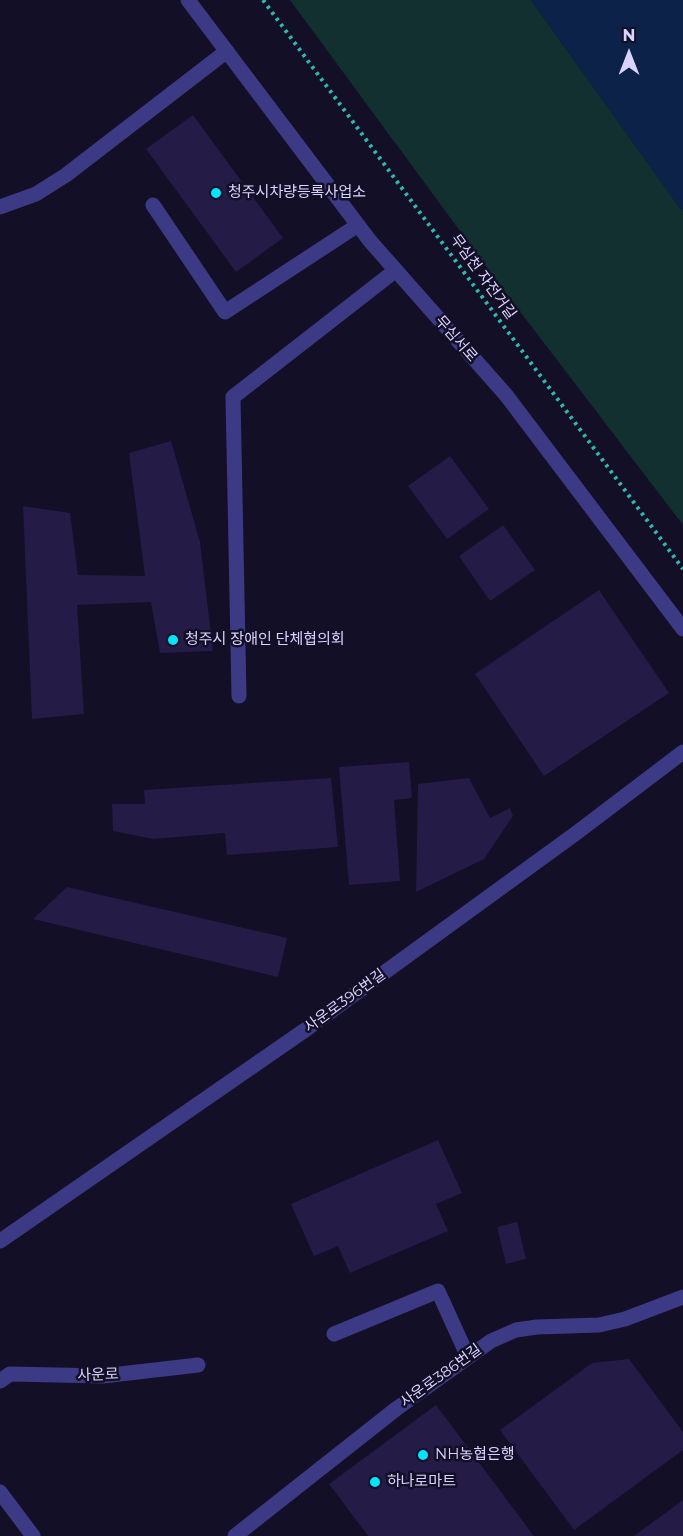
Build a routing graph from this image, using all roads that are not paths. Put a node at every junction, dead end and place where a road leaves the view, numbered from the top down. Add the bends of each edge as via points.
1 (188, 0) edge
2 (227, 51) junction
3 (153, 205) dead end
4 (0, 207) edge
5 (358, 225) junction
6 (396, 270) junction
7 (683, 629) edge
8 (239, 696) dead end
9 (683, 752) edge
10 (0, 1241) edge
11 (683, 1297) edge
12 (334, 1334) dead end
13 (468, 1357) junction
14 (198, 1365) dead end
15 (0, 1381) edge
16 (0, 1492) edge
17 (33, 1536) edge
18 (235, 1536) edge

1 - 2 street, 무심서로
2 - 4 street via 66,174 36,194
2 - 5 street, 무심서로
3 - 5 street via 225,312
5 - 6 street, 무심서로
6 - 7 street, 무심서로 via 506,395
6 - 8 street via 232,396
9 - 10 street, 사운로396번길 via 308,1028
11 - 13 street, 사운로386번길 via 599,1325 516,1330
12 - 13 street via 438,1291
13 - 18 street, 사운로386번길
14 - 15 street, 사운로 via 103,1376 10,1374
16 - 17 street

